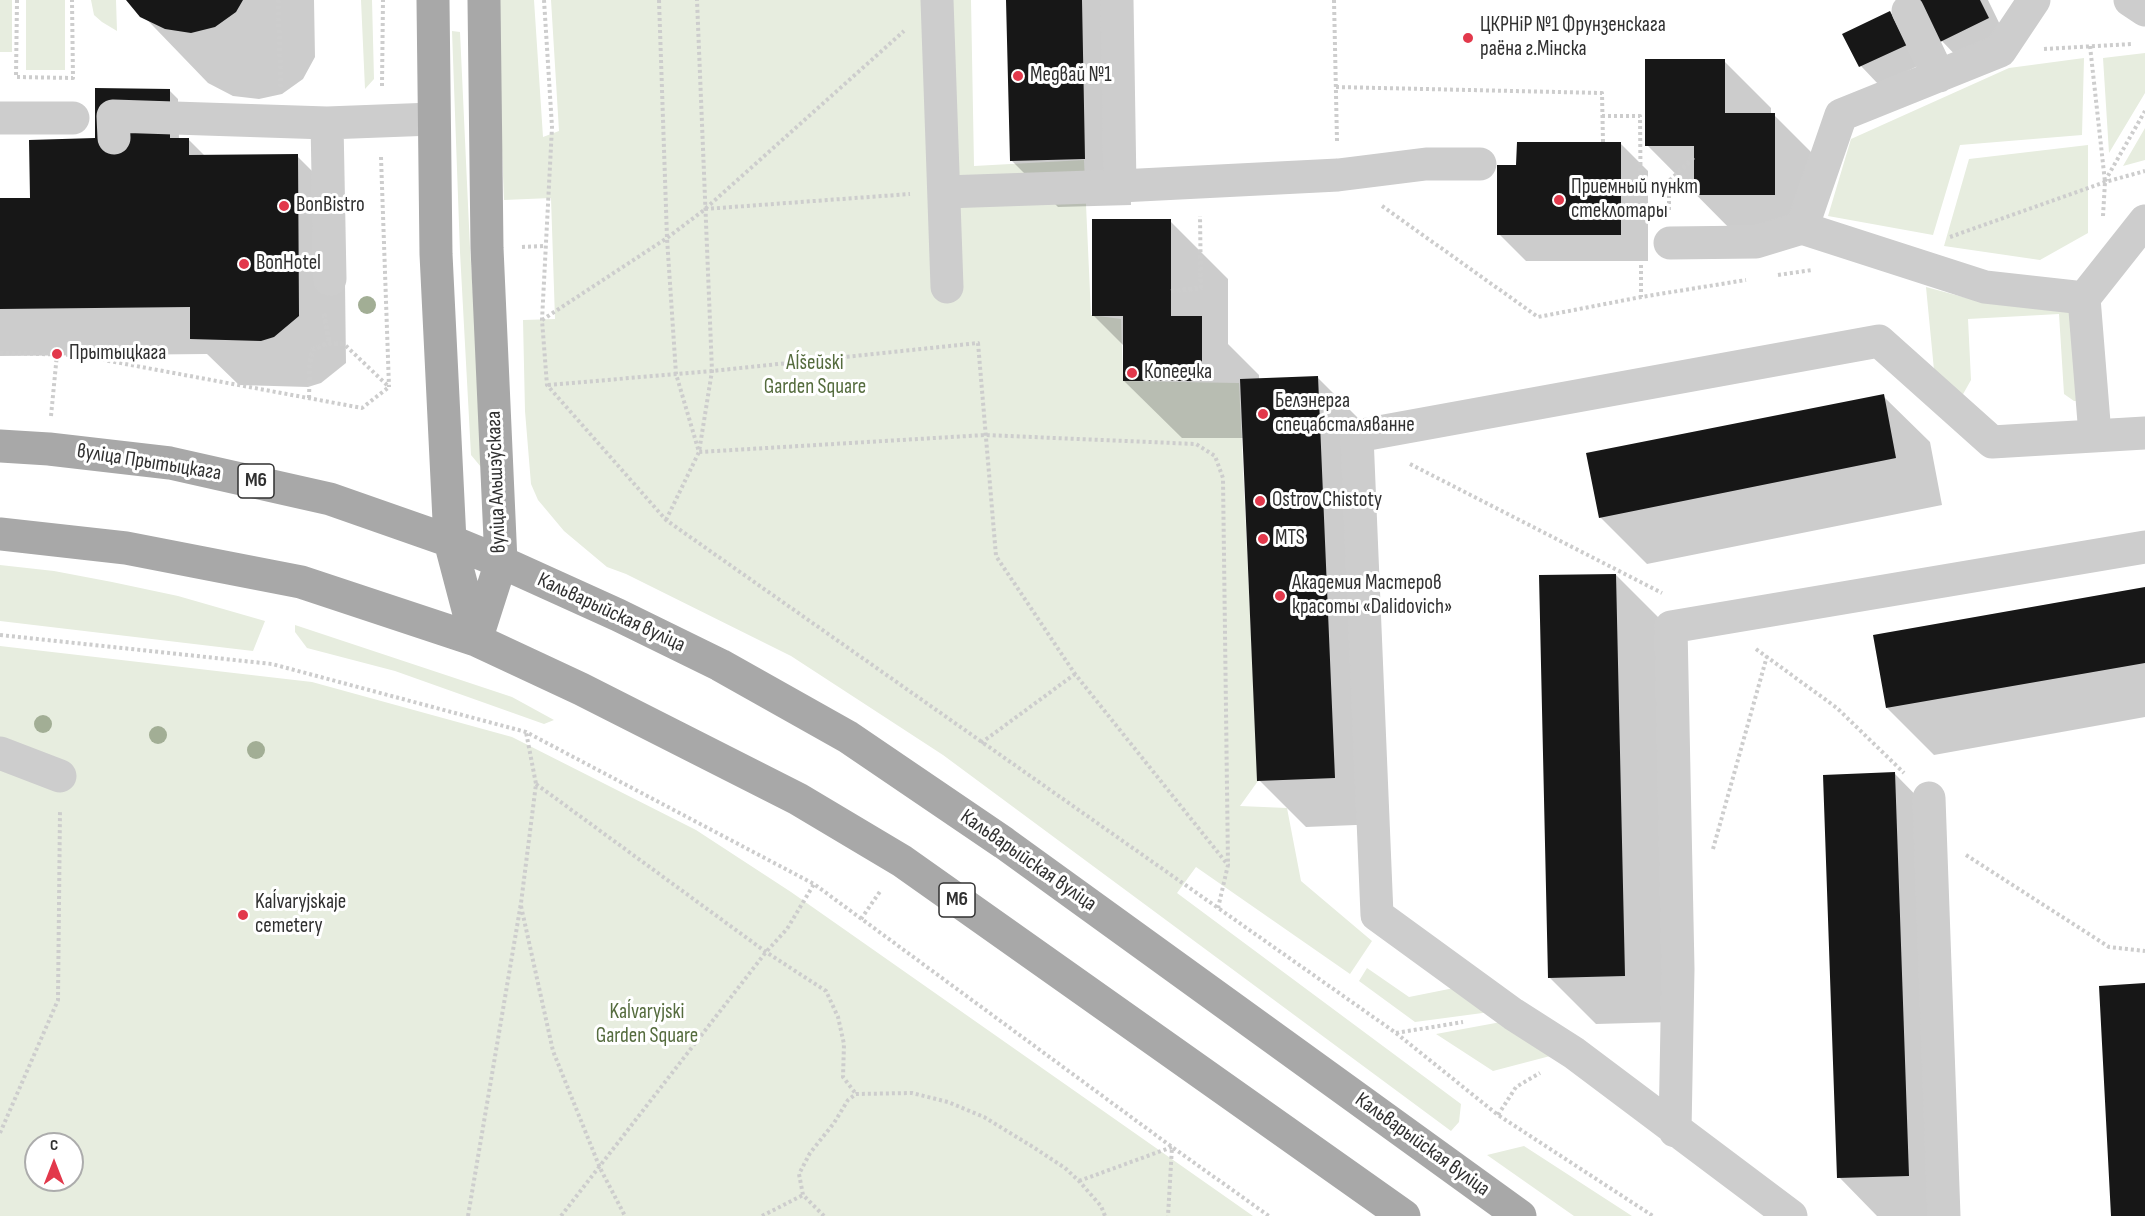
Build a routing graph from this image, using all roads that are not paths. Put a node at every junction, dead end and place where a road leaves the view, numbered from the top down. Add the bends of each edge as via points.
1 (433, 0) edge
2 (484, 0) edge
3 (937, 0) edge
4 (1117, 0) edge
5 (2034, 0) edge
6 (2130, 0) edge
7 (2145, 10) edge
8 (1908, 11) dead end
9 (1939, 76) junction
10 (0, 118) edge
11 (73, 118) dead end
12 (433, 119) junction
13 (327, 123) junction
14 (127, 131) dead end
15 (1480, 164) dead end
16 (1120, 186) junction
17 (945, 192) junction
18 (2145, 221) edge
19 (1802, 228) junction
20 (1670, 243) road end
21 (330, 279) dead end
22 (947, 287) dead end
23 (2084, 298) junction
24 (2145, 433) edge
25 (2095, 435) junction
26 (0, 446) edge
27 (0, 534) edge
28 (450, 541) junction
29 (2145, 547) edge
30 (501, 562) junction
31 (476, 640) junction
32 (0, 753) edge
33 (60, 776) road end
34 (1929, 798) road end
35 (1676, 1131) junction
36 (1404, 1216) edge
37 (1520, 1216) edge
38 (1791, 1216) edge
39 (1944, 1216) edge

1 - 12 main road
2 - 30 main road, вуліца Альшэўскага via 487,248
3 - 17 lane
4 - 16 lane
5 - 9 lane via 2000,51
6 - 7 lane
8 - 9 lane
9 - 19 lane via 1841,115
10 - 11 lane
12 - 13 lane
12 - 28 main road
13 - 14 lane
13 - 21 lane
15 - 16 lane via 1426,164 1338,175
16 - 17 lane
17 - 22 lane
18 - 23 lane
19 - 20 lane via 1756,242
19 - 23 lane via 1985,287
23 - 25 lane
24 - 25 lane
25 - 35 lane via 1992,442 1879,341 1357,436 1377,915 1513,1014 1574,1053
26 - 28 main road, вуліца Прытыцкага / М6 via 170,463 246,479 330,499
27 - 31 main road, М6 via 126,549 301,582
28 - 30 main road, вуліца Прытыцкага / М6
28 - 31 main road
29 - 35 lane via 1671,627 1678,969
30 - 31 main road, вуліца Альшэўскага
30 - 37 main road, Кальварыйская вуліца / М6 via 720,665 848,737 1005,843
31 - 36 main road, М6 via 798,799 902,861
32 - 33 lane
34 - 39 lane
35 - 38 lane

